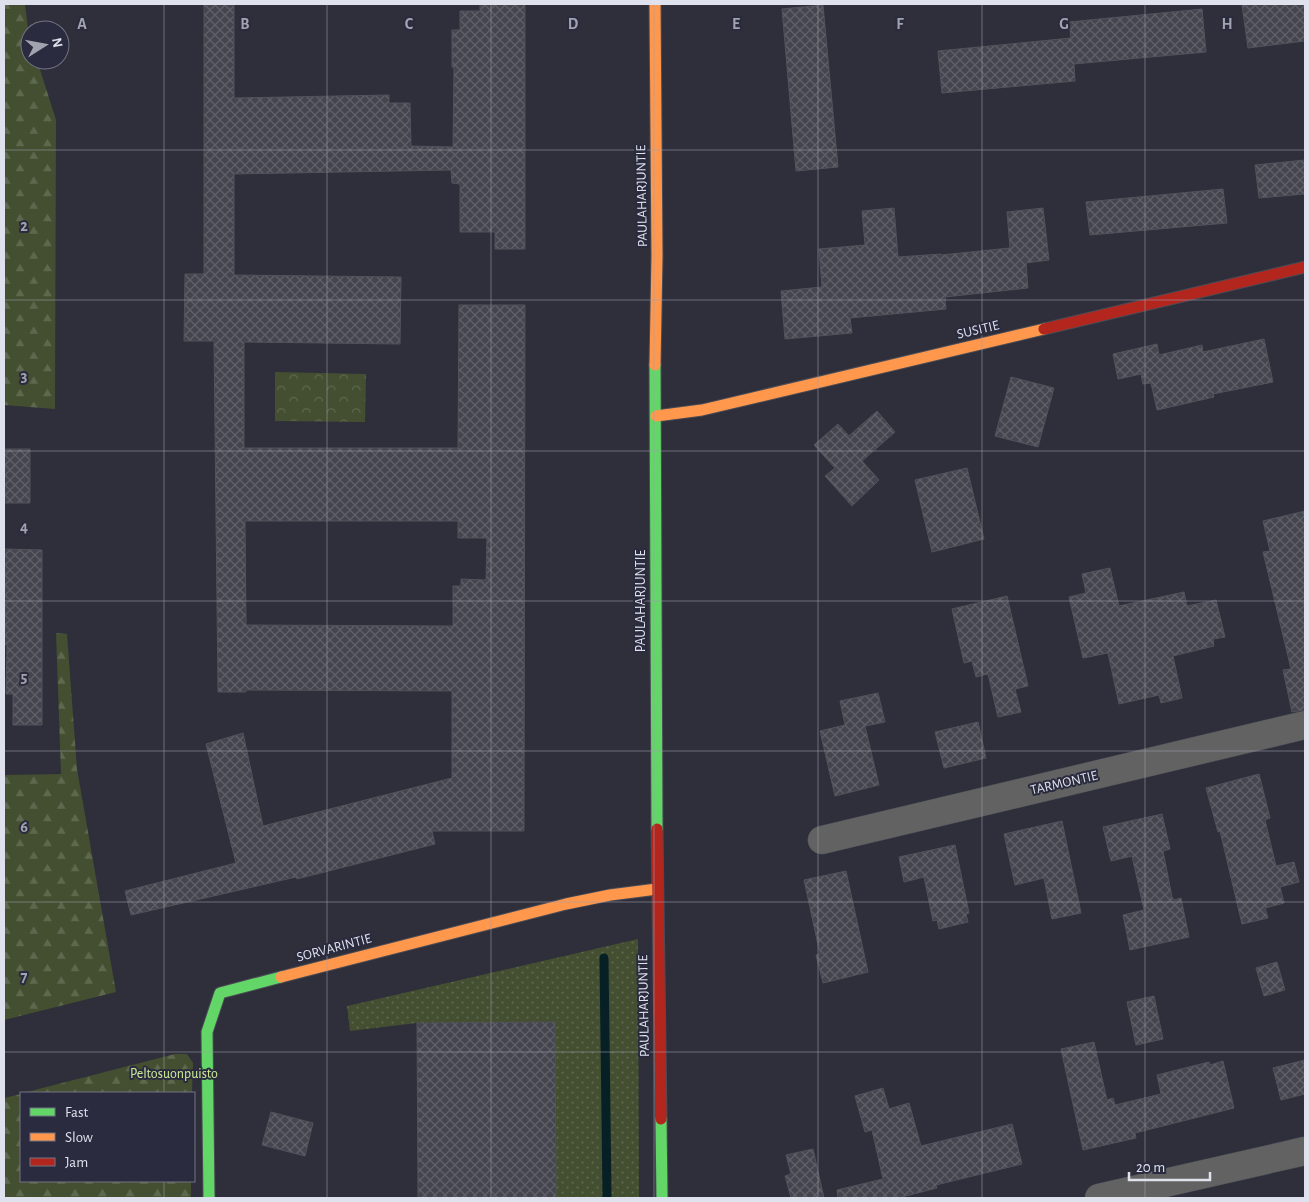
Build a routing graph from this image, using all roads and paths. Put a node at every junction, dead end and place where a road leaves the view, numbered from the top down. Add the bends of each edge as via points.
1 (655, 4) edge
2 (1305, 267) edge
3 (656, 416) junction
4 (1305, 725) edge
5 (822, 840) dead end
6 (657, 889) junction
7 (1305, 1150) edge
8 (209, 1198) edge
9 (662, 1198) edge
10 (1100, 1198) edge

1 - 3 street, PAULAHARJUNTIE
2 - 3 street, SUSITIE via 702,410
3 - 6 street, PAULAHARJUNTIE
4 - 5 street, TARMONTIE
6 - 8 street, SORVARINTIE via 566,904 220,994 207,1032
6 - 9 street, PAULAHARJUNTIE
7 - 10 street

